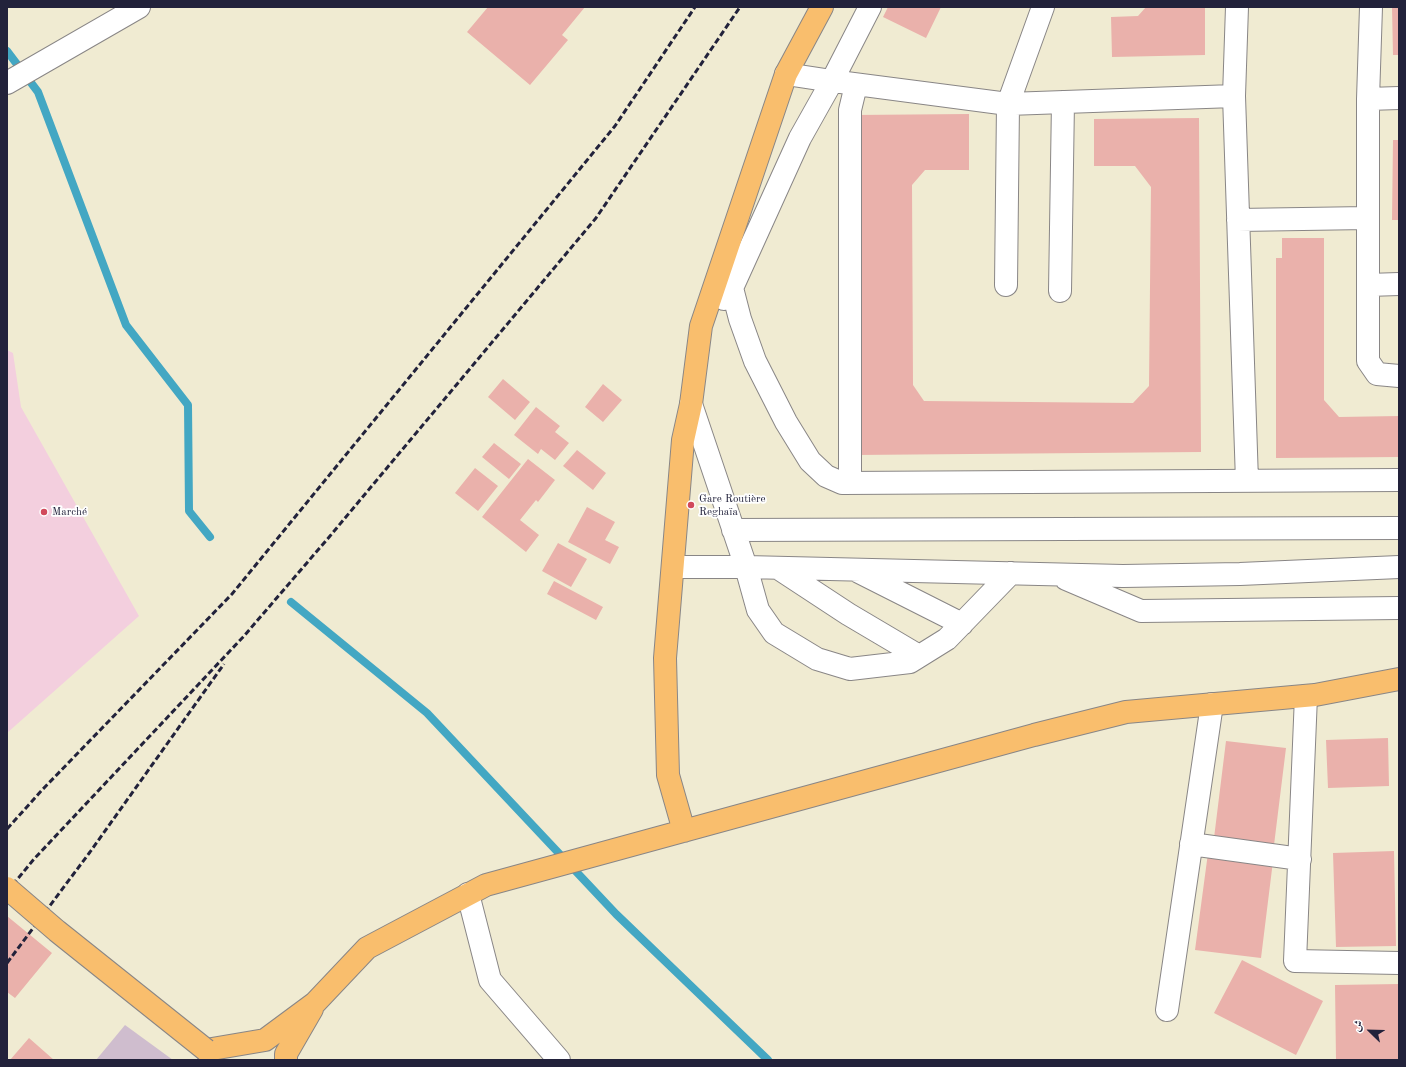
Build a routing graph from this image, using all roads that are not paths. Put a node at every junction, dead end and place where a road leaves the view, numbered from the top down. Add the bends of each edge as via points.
1 (139, 7) edge
2 (822, 7) edge
3 (870, 7) edge
4 (1043, 7) edge
5 (1237, 7) edge
6 (1371, 7) edge
7 (786, 74) junction
8 (832, 81) junction
9 (7, 83) edge
10 (856, 84) junction
11 (1234, 96) junction
12 (1399, 98) edge
13 (1368, 99) junction
14 (1063, 102) junction
15 (1008, 104) junction
16 (1367, 218) junction
17 (1238, 220) junction
18 (1399, 284) edge
19 (1006, 285) dead end
20 (1368, 285) junction
21 (732, 288) junction
22 (1060, 291) dead end
23 (701, 326) junction
24 (1399, 376) edge
25 (691, 404) junction
26 (1399, 480) edge
27 (1247, 481) junction
28 (850, 483) junction
29 (1399, 528) edge
30 (734, 530) junction
31 (673, 567) junction
32 (746, 567) junction
33 (1399, 567) edge
34 (778, 568) junction
35 (854, 570) junction
36 (1011, 574) junction
37 (1056, 574) junction
38 (1399, 608) edge
39 (962, 624) junction
40 (919, 656) junction
41 (1399, 679) edge
42 (1399, 683) edge
43 (1306, 696) junction
44 (1212, 704) junction
45 (684, 831) junction
46 (1192, 844) junction
47 (1300, 859) junction
48 (7, 888) edge
49 (477, 890) junction
50 (1399, 963) edge
51 (316, 1003) junction
52 (1167, 1010) dead end
53 (212, 1055) edge
54 (286, 1060) edge
55 (559, 1060) edge

1 - 9 street
2 - 7 main road
3 - 8 street
4 - 15 street
5 - 11 street
6 - 13 street
7 - 8 street
7 - 23 main road
8 - 10 street
8 - 21 street via 800,138
10 - 15 street
10 - 28 street via 850,110
11 - 14 street
11 - 17 street
12 - 13 street
13 - 16 street
14 - 15 street
14 - 22 street
15 - 19 street
16 - 17 street
16 - 20 street
17 - 27 street
18 - 20 street
20 - 24 street via 1368,362 1377,374
21 - 23 street
21 - 28 street via 754,361 786,422 810,461 826,476 842,483
23 - 25 main road
25 - 30 street
25 - 31 main road via 683,440
26 - 27 street
27 - 28 street
29 - 30 street
30 - 32 street
31 - 32 street
31 - 45 main road via 665,658 668,775
32 - 34 street
32 - 40 street via 758,610 774,633 817,659 850,669 910,662
33 - 37 street via 1240,574
34 - 35 street
34 - 40 street
35 - 36 street
35 - 39 street
36 - 37 street
36 - 39 street
37 - 38 street via 1141,611
39 - 40 street via 947,639
41 - 42 street
41 - 43 main road
43 - 44 main road
43 - 47 street
44 - 45 main road via 1126,712
44 - 46 street
45 - 49 main road
46 - 47 street
46 - 52 street
47 - 50 street via 1295,962
48 - 53 main road, bridge
49 - 51 main road via 367,948
49 - 55 street via 490,980
51 - 53 main road via 265,1040
51 - 54 main road via 286,1054

